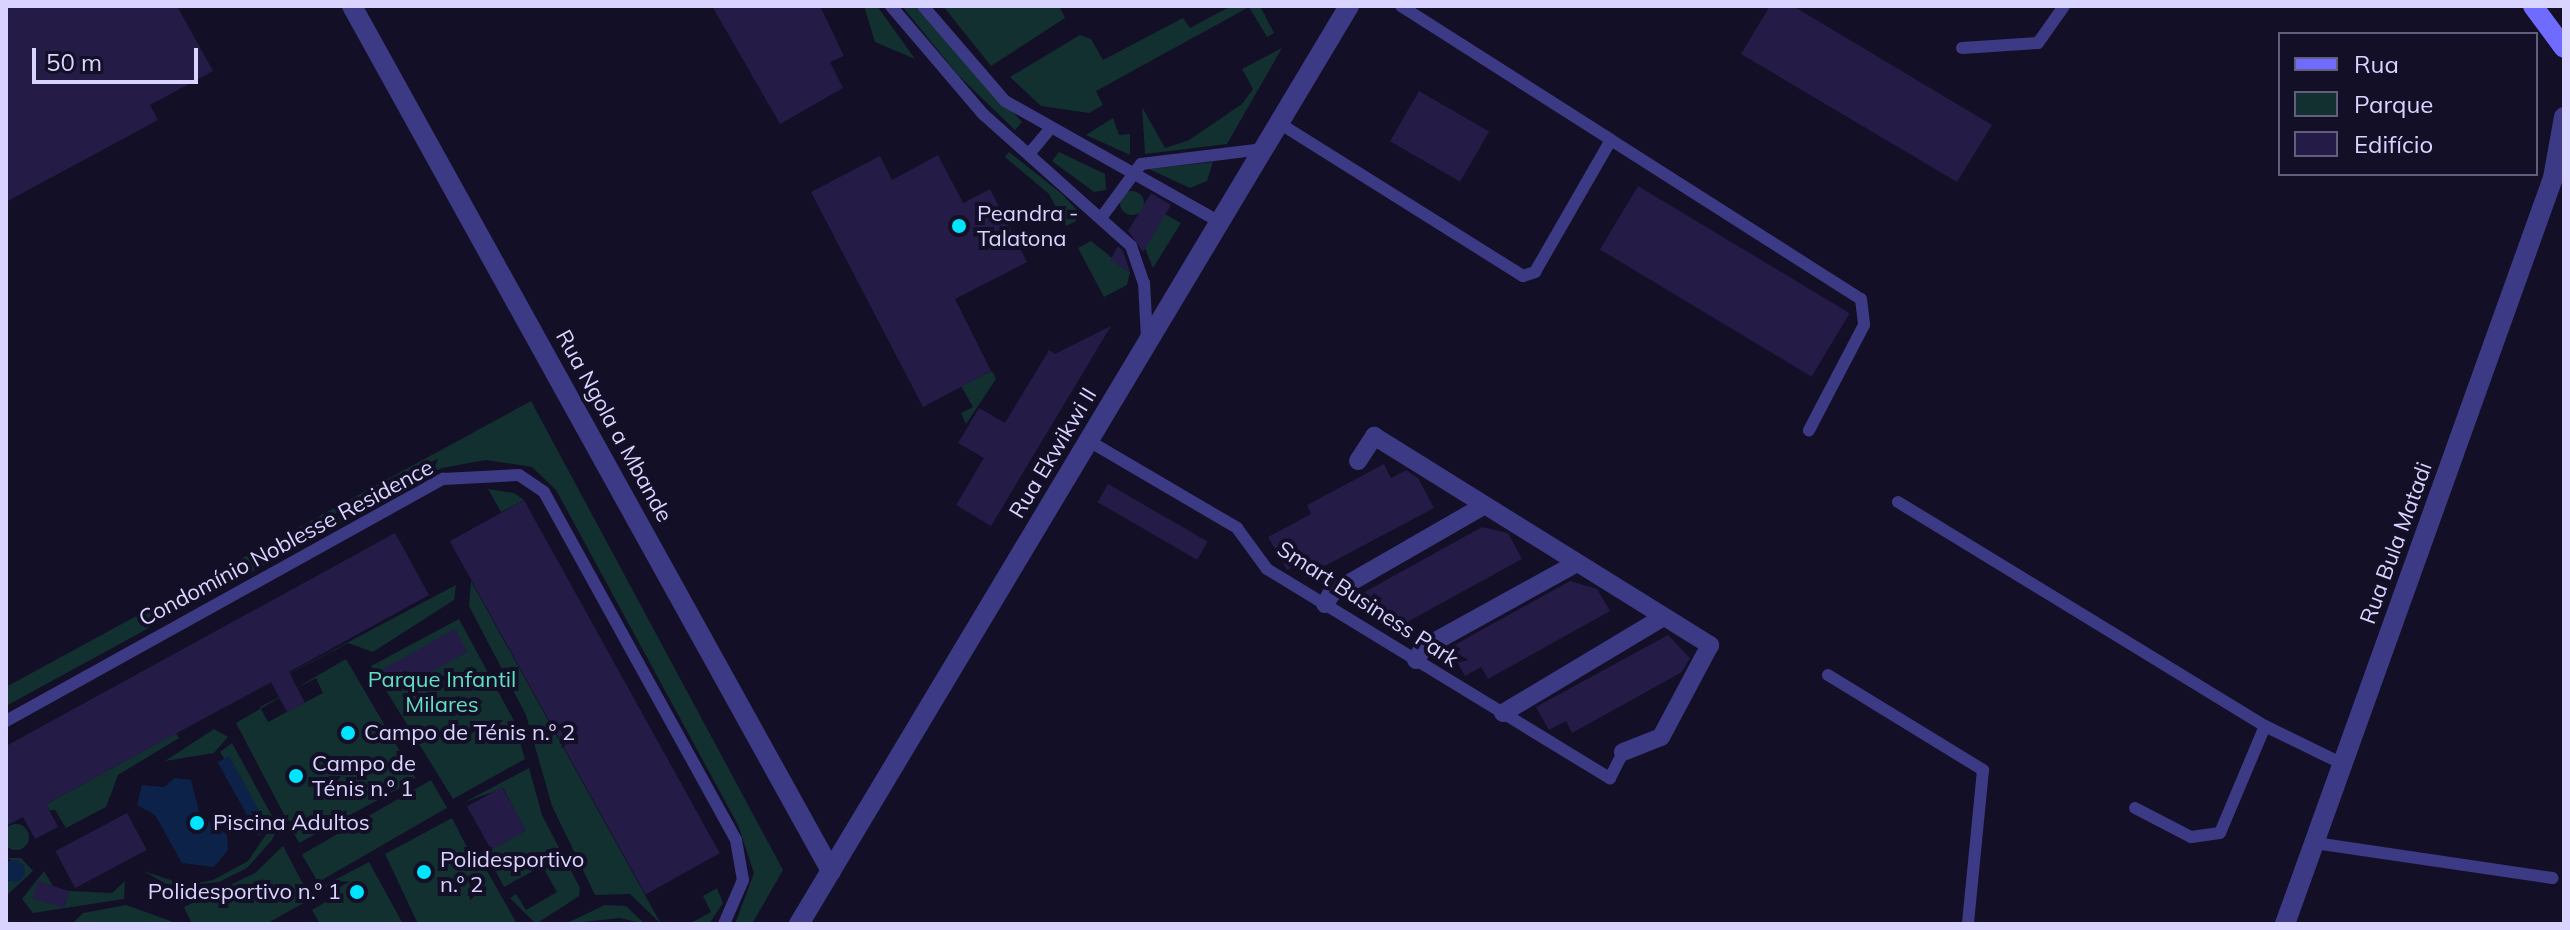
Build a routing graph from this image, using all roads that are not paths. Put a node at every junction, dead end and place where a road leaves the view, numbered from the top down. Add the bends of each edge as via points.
1 (352, 6) edge
2 (891, 6) edge
3 (923, 6) edge
4 (1349, 6) edge
5 (1401, 6) edge
6 (2064, 6) edge
7 (2533, 6) edge
8 (1962, 48) dead end
9 (2564, 48) edge
10 (2564, 117) edge
11 (1279, 123) junction
12 (1049, 130) junction
13 (1611, 140) junction
14 (1264, 149) junction
15 (1029, 154) junction
16 (2558, 171) edge
17 (1130, 172) junction
18 (1104, 214) junction
19 (1220, 222) junction
20 (1147, 343) junction
21 (1809, 430) dead end
22 (1089, 441) junction
23 (1358, 461) dead end
24 (1898, 502) dead end
25 (1483, 506) junction
26 (1575, 564) junction
27 (1325, 604) junction
28 (1662, 618) junction
29 (1416, 660) junction
30 (1828, 675) dead end
31 (1503, 713) junction
32 (6, 721) edge
33 (2265, 726) junction
34 (1623, 752) joint
35 (2343, 764) junction
36 (2135, 808) dead end
37 (2315, 843) junction
38 (831, 871) junction
39 (2552, 878) dead end
40 (724, 924) edge
41 (799, 924) edge
42 (1968, 924) edge
43 (2285, 924) edge

1 - 38 street, Rua Ngola a Mbande
2 - 15 lane via 983,114
3 - 12 lane via 1005,101
4 - 11 street, Rua Ekwikwi II
5 - 13 lane
6 - 8 lane via 2038,43
7 - 9 main road
10 - 16 street, Rua Bula Matadi
11 - 13 lane via 1523,276 1535,272
11 - 14 street, Rua Ekwikwi II
12 - 15 lane
12 - 17 lane
13 - 21 lane via 1861,299 1864,325
14 - 17 lane via 1141,164
14 - 19 street, Rua Ekwikwi II
15 - 18 lane
16 - 35 street, Rua Bula Matadi
17 - 18 lane
17 - 19 lane
18 - 20 lane via 1139,258
19 - 20 street, Rua Ekwikwi II
20 - 22 street, Rua Ekwikwi II
22 - 27 lane, Smart Business Park via 1237,528 1267,569
22 - 38 street, Rua Ekwikwi II
23 - 25 street via 1374,436
24 - 33 lane
25 - 26 street
25 - 27 street via 1332,593
26 - 28 street
26 - 29 street via 1423,648
27 - 29 lane, Smart Business Park
28 - 31 street
28 - 34 street via 1710,645 1661,737
29 - 31 lane, Smart Business Park
30 - 42 lane via 1983,770
31 - 34 lane, Smart Business Park via 1610,778
32 - 40 lane, Condomínio Noblesse Residence via 443,479 519,475 544,492 736,840 743,880
33 - 35 lane
33 - 36 lane via 2220,833 2191,837
35 - 37 street, Rua Bula Matadi
37 - 39 lane
37 - 43 street, Rua Bula Matadi
38 - 41 street, Rua Ekwikwi II

